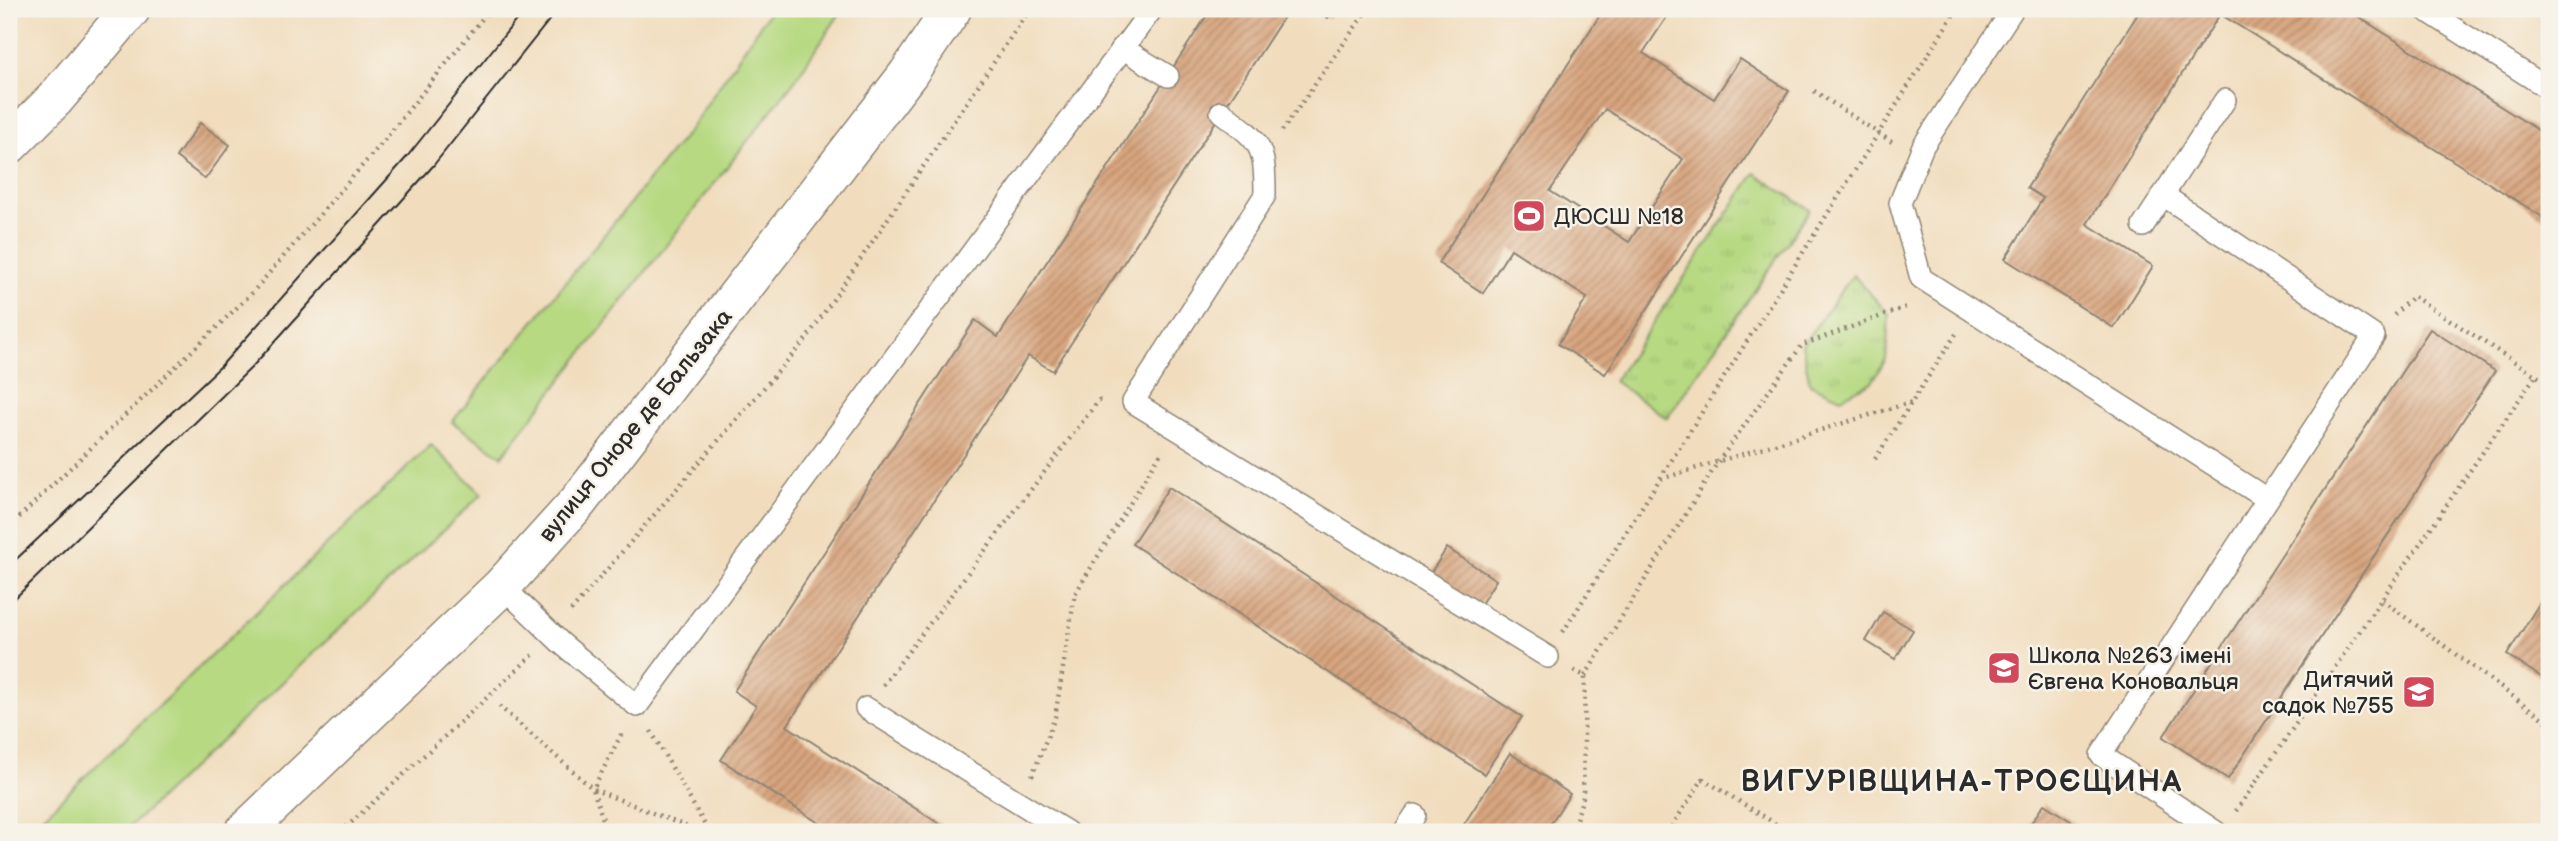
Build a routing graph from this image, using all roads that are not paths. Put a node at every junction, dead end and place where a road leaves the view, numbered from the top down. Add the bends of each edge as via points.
1 (131, 9) edge
2 (952, 9) edge
3 (1152, 9) edge
4 (2013, 9) edge
5 (2424, 9) edge
6 (1122, 48) junction
7 (1168, 76) dead end
8 (2549, 89) edge
9 (2225, 100) dead end
10 (1222, 112) dead end
11 (9, 145) edge
12 (2163, 195) junction
13 (2143, 226) dead end
14 (2267, 499) junction
15 (502, 586) junction
16 (1548, 657) road end
17 (866, 708) road end
18 (2223, 827) edge
19 (244, 832) edge
20 (1067, 832) edge

1 - 11 street via 55,99
2 - 15 street, вулиця Оноре де Бальзака via 908,74 578,502
3 - 6 lane
4 - 14 lane via 1923,146 1900,203 1921,278
5 - 8 lane
6 - 7 lane
6 - 15 lane via 636,706
9 - 12 lane
10 - 16 lane via 1254,137 1265,162 1265,195 1133,402
12 - 13 lane
12 - 14 lane via 2374,336
14 - 18 lane via 2101,755
15 - 19 street, вулиця Оноре де Бальзака
17 - 20 lane

